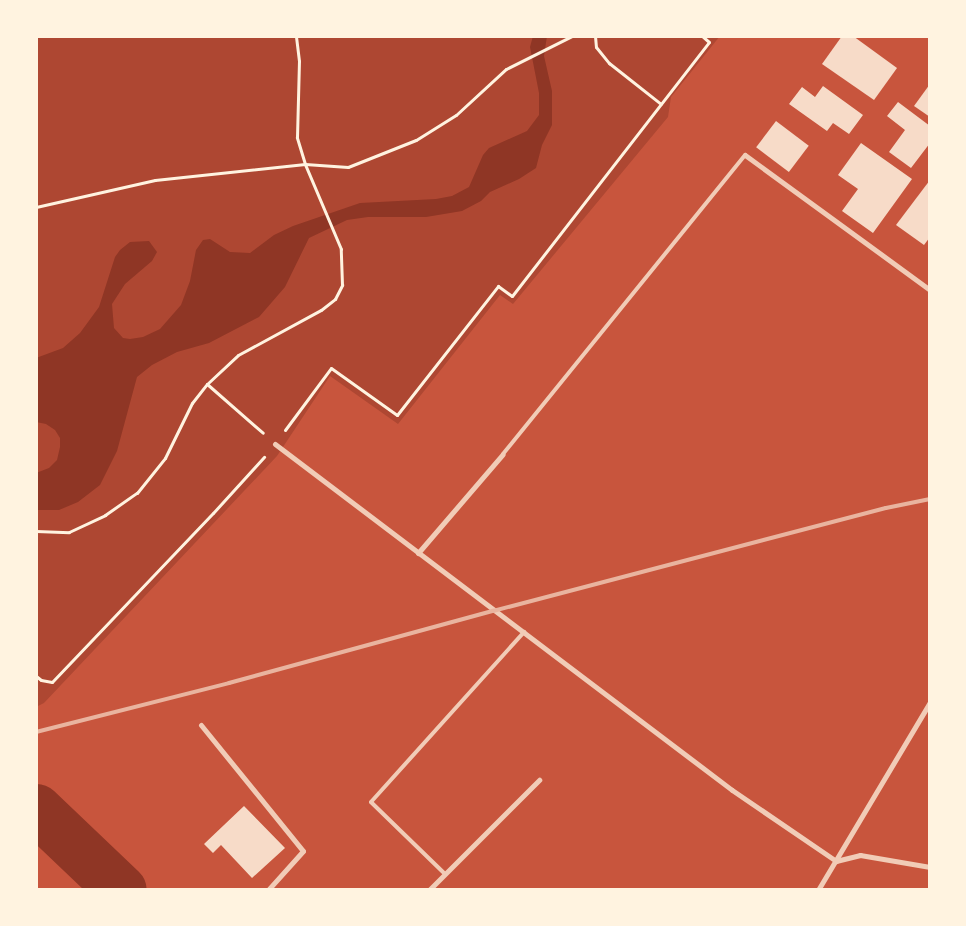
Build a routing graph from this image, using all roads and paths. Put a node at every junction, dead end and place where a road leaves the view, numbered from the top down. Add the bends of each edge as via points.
1 (296, 36) edge
2 (572, 36) edge
3 (595, 36) edge
4 (702, 36) edge
5 (661, 104) junction
6 (745, 155) joint
7 (305, 164) junction
8 (36, 208) edge
9 (930, 290) edge
10 (207, 384) junction
11 (275, 444) junction
12 (503, 454) joint
13 (36, 531) edge
14 (418, 553) junction
15 (524, 632) junction
16 (36, 676) edge
17 (930, 702) edge
18 (201, 724) dead end
19 (539, 780) dead end
20 (836, 861) junction
21 (930, 867) edge
22 (445, 874) junction
23 (268, 890) edge
24 (429, 890) edge
25 (818, 890) edge

1 - 7 path via 299,61 298,137
2 - 7 path via 506,69 456,115 416,140 348,167
3 - 5 path via 596,47 609,63
4 - 5 path via 709,42
5 - 11 path via 512,296 498,286 397,415 331,368
6 - 9 street
6 - 12 lane
7 - 8 path via 155,180
7 - 10 path via 341,250 342,285 335,299 238,355
10 - 11 path
10 - 13 path via 192,403 165,458 137,493 105,515 69,532
11 - 14 street
11 - 16 path via 52,682
12 - 14 street
14 - 15 street
15 - 20 street via 732,790
15 - 22 lane via 371,802
17 - 20 street
18 - 23 street via 303,851
19 - 22 street
20 - 21 street via 860,855
20 - 25 street
22 - 24 street

